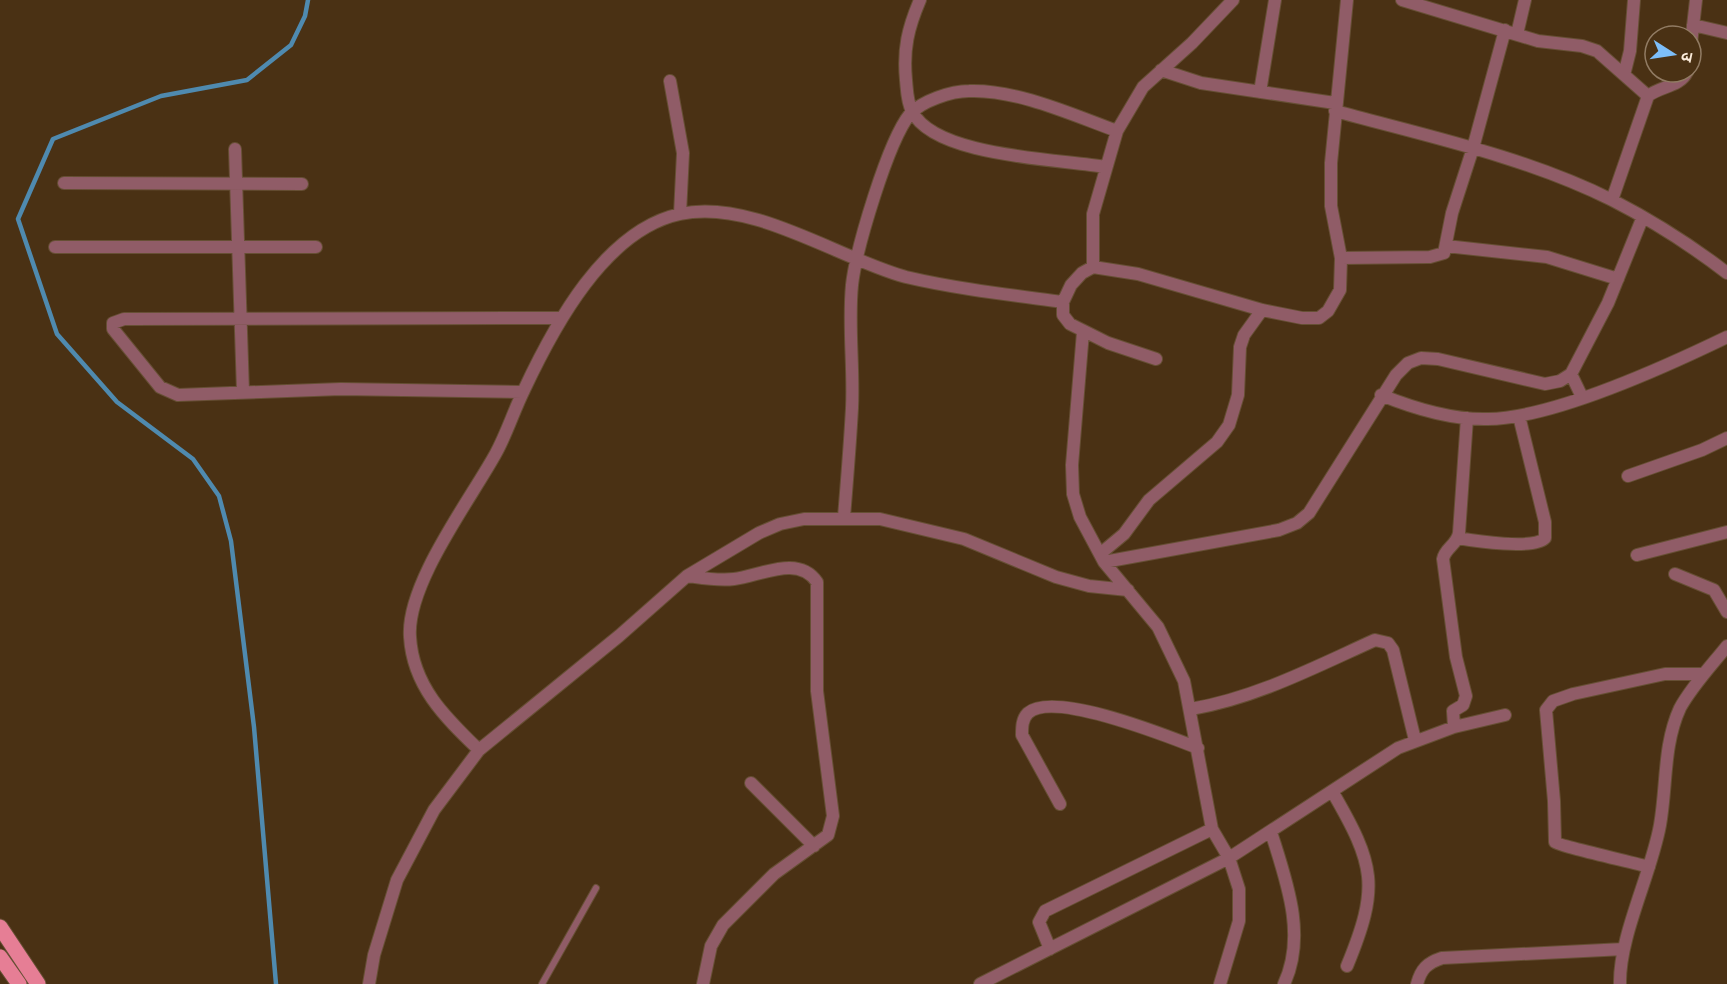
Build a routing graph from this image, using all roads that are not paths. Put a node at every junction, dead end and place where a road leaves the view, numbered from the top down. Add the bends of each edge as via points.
1 (920, 0) edge
2 (1233, 0) edge
3 (1275, 0) edge
4 (1347, 0) edge
5 (1402, 0) edge
6 (1525, 0) edge
7 (1634, 0) edge
8 (1696, 0) edge
9 (1441, 6) edge
10 (1693, 24) edge
11 (1703, 27) edge
12 (1511, 32) junction
13 (1727, 33) edge
14 (1161, 70) junction
15 (1624, 75) junction
16 (670, 81) dead end
17 (1673, 84) edge
18 (1260, 92) junction
19 (1648, 96) junction
20 (1335, 107) junction
21 (912, 112) junction
22 (1117, 131) junction
23 (1473, 148) junction
24 (235, 149) dead end
25 (1105, 166) junction
26 (64, 183) dead end
27 (236, 183) junction
28 (302, 183) dead end
29 (1612, 200) junction
30 (680, 214) junction
31 (1642, 219) junction
32 (1446, 246) junction
33 (55, 247) dead end
34 (237, 247) junction
35 (316, 247) dead end
36 (856, 258) junction
37 (1341, 258) junction
38 (1093, 267) junction
39 (1727, 273) edge
40 (1618, 279) junction
41 (1063, 302) junction
42 (1262, 310) junction
43 (562, 318) junction
44 (240, 319) junction
45 (1083, 332) junction
46 (1727, 338) edge
47 (1156, 359) dead end
48 (1578, 386) junction
49 (243, 392) junction
50 (522, 392) junction
51 (1390, 398) junction
52 (1518, 416) junction
53 (1467, 417) junction
54 (1727, 438) edge
55 (1628, 476) dead end
56 (844, 517) junction
57 (1727, 532) edge
58 (1458, 538) junction
59 (1638, 555) dead end
60 (1102, 558) junction
61 (1675, 574) dead end
62 (687, 576) junction
63 (1128, 590) junction
64 (1727, 612) edge
65 (1727, 646) edge
66 (1703, 674) junction
67 (1191, 710) junction
68 (1505, 715) dead end
69 (1454, 727) junction
70 (1415, 740) junction
71 (1198, 748) junction
72 (479, 750) junction
73 (751, 783) dead end
74 (1332, 791) junction
75 (1060, 804) dead end
76 (1212, 829) junction
77 (1270, 832) junction
78 (814, 846) junction
79 (1229, 858) junction
80 (1649, 867) junction
81 (596, 888) dead end
82 (0, 927) edge
83 (1050, 948) junction
84 (1624, 949) junction
85 (0, 957) edge
86 (1347, 966) dead end
87 (19, 984) edge
88 (38, 984) edge
89 (369, 984) edge
90 (542, 984) edge
91 (703, 984) edge
92 (980, 984) edge
93 (1220, 984) edge
94 (1284, 984) edge
95 (1417, 984) edge
96 (1620, 984) edge

1 - 21 street via 907,31 904,54
2 - 14 street
3 - 18 street
4 - 20 street
5 - 9 street
6 - 12 street
7 - 15 street
8 - 10 street
9 - 12 street
11 - 13 street
12 - 15 street via 1597,51
12 - 23 street
14 - 18 street via 1186,80
14 - 22 street via 1143,87
15 - 19 street
16 - 30 street via 683,153
17 - 19 street
18 - 20 street
19 - 29 street
20 - 23 street
20 - 37 street via 1331,206
21 - 22 street via 940,96 992,92 1047,106
21 - 25 street via 940,137 963,146
21 - 36 street via 899,130
22 - 25 street
23 - 29 street
23 - 32 street
24 - 27 street
25 - 38 street via 1094,214
26 - 27 street
27 - 28 street
27 - 34 street
29 - 31 street
30 - 36 street via 739,216
30 - 43 street via 646,226 612,254
31 - 39 street
31 - 40 street
32 - 37 street via 1439,256
32 - 40 street via 1548,257
33 - 34 street
34 - 35 street
34 - 44 street
36 - 41 street via 905,276
36 - 56 street
37 - 42 street via 1340,290 1319,318
38 - 41 street via 1071,285
38 - 42 street via 1149,277
40 - 48 street via 1579,364
41 - 45 street via 1063,315
42 - 60 street via 1240,347 1238,395 1229,425 1217,442 1149,500
43 - 44 street
43 - 50 street
44 - 49 street
44 - 49 street via 124,319 113,323 113,329 166,391
45 - 47 street
45 - 60 street via 1072,465 1074,494 1080,517
46 - 48 street
48 - 51 street via 1560,381 1545,384 1421,358 1408,363
48 - 52 street via 1567,402
49 - 50 street via 341,389
50 - 72 street via 497,451 434,561 411,615 415,666 431,700
51 - 53 street
51 - 60 street via 1309,513 1297,523 1269,532
52 - 53 street via 1486,420
52 - 58 street via 1545,522 1545,538 1537,543
53 - 58 street
54 - 55 street
56 - 62 street via 780,524
56 - 63 street via 880,519 964,539 1056,577
57 - 59 street
58 - 69 street via 1443,559 1454,645 1466,696 1463,705 1453,711
60 - 63 street
61 - 64 street via 1714,591
62 - 72 street
62 - 78 street via 735,579 788,568 802,570 817,582 817,691 833,816 828,835
63 - 67 street via 1148,612 1169,648 1184,681
65 - 66 street
66 - 80 street via 1680,708 1672,732 1660,825
66 - 80 street via 1665,674 1573,694 1553,701 1546,710 1555,842
67 - 70 street via 1265,689 1375,640 1393,650
67 - 71 street
68 - 69 street
69 - 70 street
70 - 74 street
71 - 75 street via 1093,713 1034,709 1022,723 1022,735
71 - 76 street
72 - 89 street via 434,810 397,880
73 - 78 street
74 - 77 street
74 - 86 street via 1353,827 1369,875 1369,900
76 - 79 street
76 - 83 street via 1045,911 1038,922
77 - 79 street
77 - 94 street via 1294,918 1293,947
78 - 91 street via 774,874 723,925 711,946
79 - 83 street
79 - 93 street via 1239,889 1239,921
80 - 84 street
81 - 90 lane
82 - 88 main road
83 - 92 street
84 - 95 street via 1442,958 1422,970
84 - 96 street
85 - 87 main road

